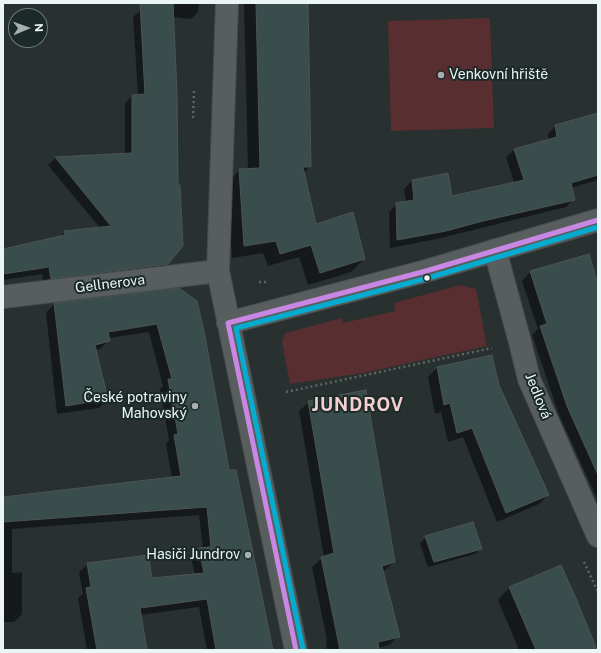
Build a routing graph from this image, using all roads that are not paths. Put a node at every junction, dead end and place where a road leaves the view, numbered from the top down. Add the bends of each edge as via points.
1 (227, 3) edge
2 (598, 220) edge
3 (495, 250) junction
4 (218, 271) junction
5 (3, 297) edge
6 (228, 323) junction
7 (598, 536) edge
8 (296, 650) edge

1 - 4 street
2 - 3 street
3 - 6 street via 426,271
3 - 7 street, Jedlová via 529,379
4 - 5 street, Gellnerova
4 - 6 street
6 - 8 street

